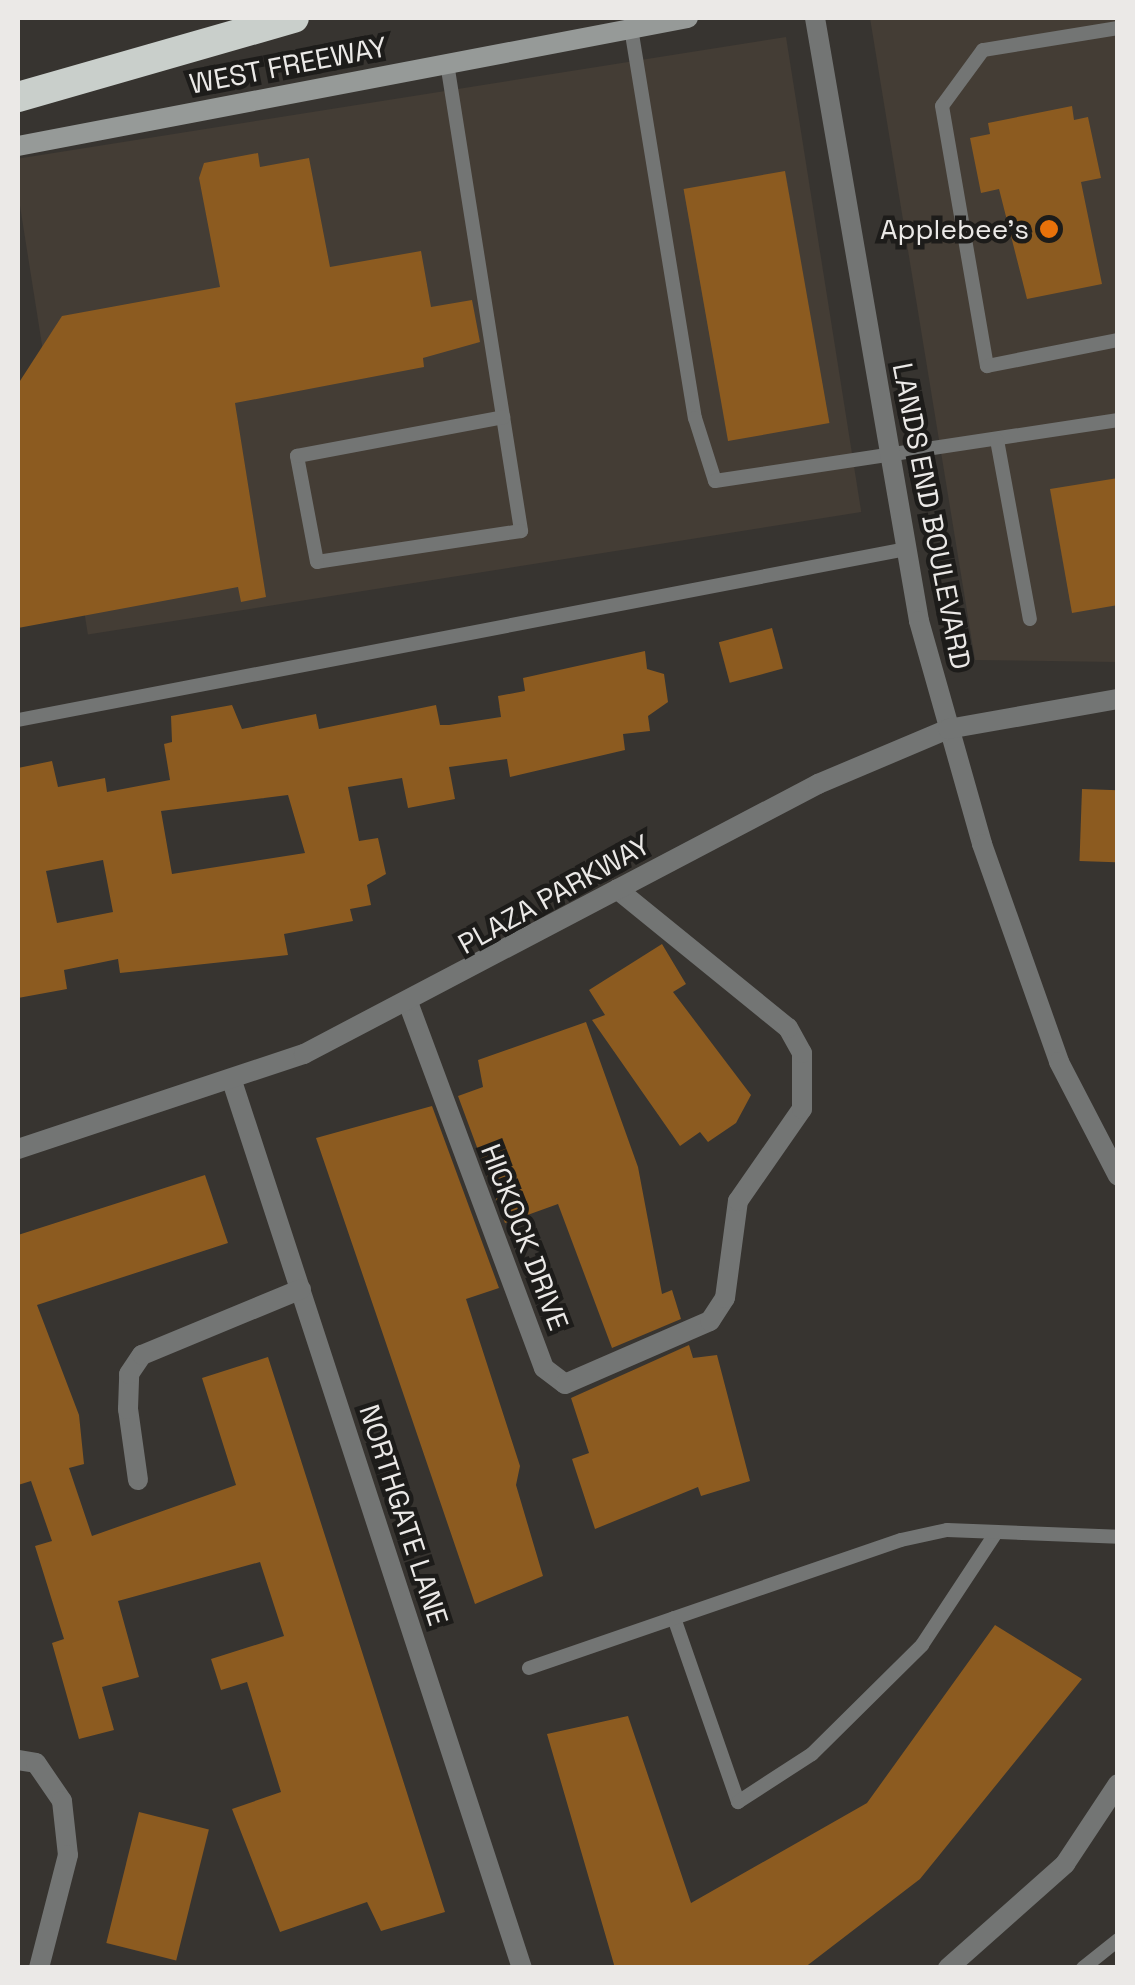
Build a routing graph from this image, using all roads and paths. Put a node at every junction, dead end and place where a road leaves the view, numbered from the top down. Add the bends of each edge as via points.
1 (294, 18) edge
2 (688, 18) edge
3 (815, 18) edge
4 (1117, 22) edge
5 (632, 28) junction
6 (447, 63) junction
7 (18, 96) edge
8 (18, 146) edge
9 (1118, 340) edge
10 (503, 417) junction
11 (1118, 420) edge
12 (997, 440) junction
13 (891, 458) junction
14 (906, 549) junction
15 (1030, 619) dead end
16 (1118, 699) edge
17 (18, 720) edge
18 (948, 729) junction
19 (617, 889) junction
20 (408, 1005) junction
21 (232, 1081) junction
22 (18, 1148) edge
23 (1118, 1176) edge
24 (301, 1289) junction
25 (138, 1480) dead end
26 (994, 1536) junction
27 (1118, 1537) edge
28 (674, 1618) junction
29 (529, 1668) dead end
30 (18, 1760) edge
31 (1118, 1784) edge
32 (1118, 1940) edge
33 (40, 1968) edge
34 (522, 1968) edge
35 (948, 1968) edge
36 (1082, 1968) edge

1 - 7 highway
2 - 5 main road, WEST FREEWAY
3 - 13 street, LANDS END BOULEVARD
4 - 9 lane via 982,50 942,106 987,366
5 - 6 main road, WEST FREEWAY
5 - 13 lane via 695,418 715,481
6 - 8 main road, WEST FREEWAY
6 - 10 lane
10 - 10 lane via 522,531 316,562 297,456
11 - 12 lane
12 - 13 lane
12 - 15 lane
13 - 14 street, LANDS END BOULEVARD
14 - 17 lane
14 - 18 street, LANDS END BOULEVARD
16 - 18 street, PLAZA PARKWAY
18 - 19 street, PLAZA PARKWAY via 818,784
18 - 23 street, LANDS END BOULEVARD via 1059,1062
19 - 20 street, PLAZA PARKWAY
19 - 20 street, HICKOCK DRIVE via 788,1028 802,1053 802,1109 738,1201 725,1298 710,1321 565,1384 544,1368
20 - 21 street, PLAZA PARKWAY
21 - 22 street, PLAZA PARKWAY
21 - 24 street, NORTHGATE LANE
24 - 25 street via 142,1355 129,1374
24 - 34 street, NORTHGATE LANE
26 - 27 lane
26 - 28 lane via 948,1530 900,1540
26 - 28 lane via 922,1644 812,1754 738,1802
28 - 29 lane
30 - 33 street via 36,1763 62,1801 68,1855
31 - 35 street via 1065,1864
32 - 36 lane

